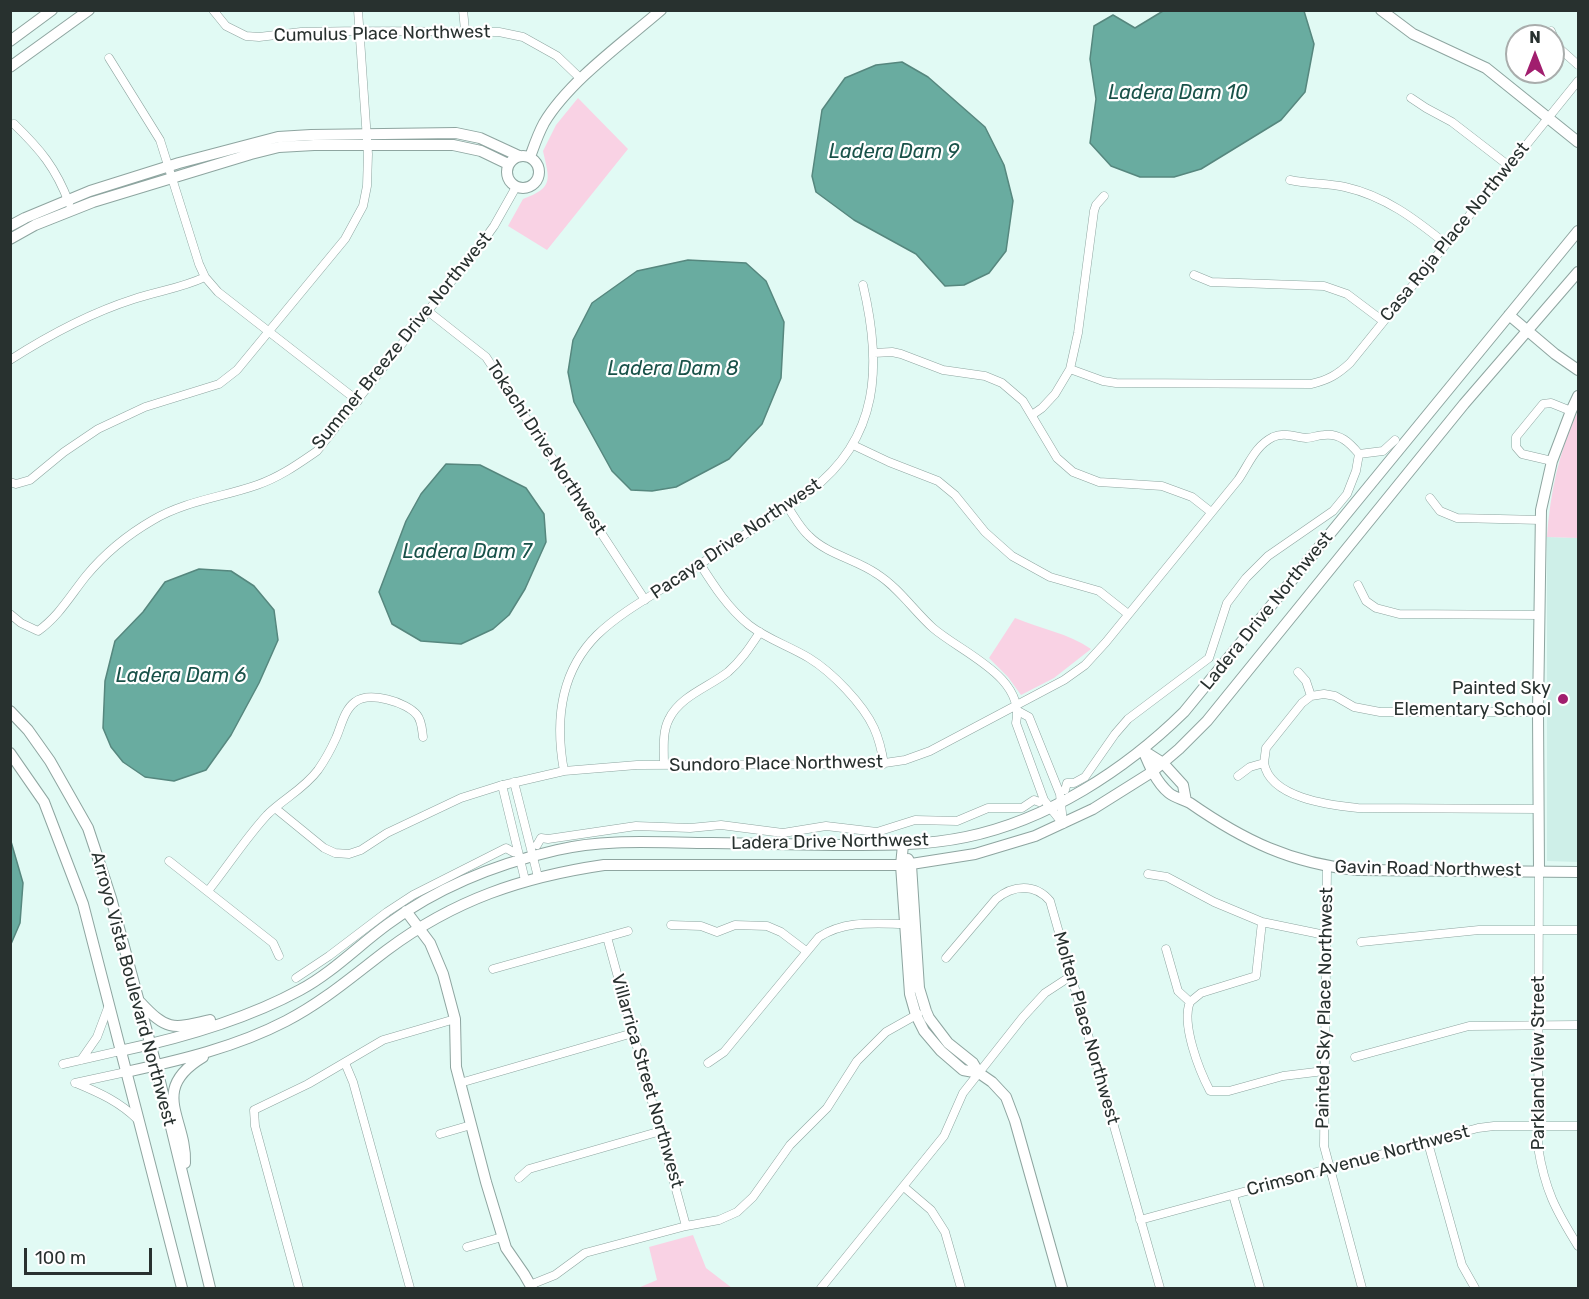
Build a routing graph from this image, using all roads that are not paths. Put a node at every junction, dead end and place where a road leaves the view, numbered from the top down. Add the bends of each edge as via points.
1 (52, 10) edge
2 (89, 10) edge
3 (213, 10) edge
4 (358, 10) edge
5 (463, 10) edge
6 (661, 10) edge
7 (1381, 10) edge
8 (465, 30) junction
9 (359, 31) junction
10 (12, 37) edge
11 (1565, 53) edge
12 (27, 54) junction
13 (109, 58) dead end
14 (12, 63) edge
15 (1578, 64) edge
16 (581, 79) junction
17 (1578, 81) edge
18 (1411, 98) dead end
19 (1548, 118) junction
20 (14, 124) dead end
21 (367, 139) junction
22 (1578, 142) edge
23 (524, 157) junction
24 (508, 164) junction
25 (169, 166) junction
26 (1509, 166) junction
27 (173, 178) junction
28 (1290, 180) dead end
29 (516, 187) junction
30 (1104, 196) dead end
31 (70, 205) junction
32 (10, 226) edge
33 (1578, 231) edge
34 (10, 239) edge
35 (1446, 244) junction
36 (1578, 272) edge
37 (1194, 275) dead end
38 (205, 277) junction
39 (862, 285) dead end
40 (429, 312) junction
41 (1509, 315) junction
42 (1383, 321) junction
43 (1527, 330) junction
44 (270, 332) junction
45 (874, 353) junction
46 (10, 360) edge
47 (1070, 369) junction
48 (1578, 370) edge
49 (1578, 396) edge
50 (358, 401) junction
51 (1571, 411) junction
52 (1032, 415) junction
53 (1395, 440) dead end
54 (853, 445) junction
55 (1359, 454) junction
56 (1552, 461) junction
57 (10, 482) edge
58 (1430, 498) dead end
59 (787, 506) junction
60 (1211, 512) junction
61 (1540, 520) junction
62 (700, 564) junction
63 (1358, 585) dead end
64 (645, 600) junction
65 (10, 614) edge
66 (1128, 614) junction
67 (1540, 615) junction
68 (760, 632) junction
69 (1298, 672) dead end
70 (1311, 696) junction
71 (1017, 708) junction
72 (10, 711) edge
73 (1538, 712) junction
74 (423, 737) dead end
75 (1143, 750) junction
76 (10, 753) edge
77 (1162, 763) junction
78 (1264, 763) junction
79 (884, 764) junction
80 (664, 765) junction
81 (564, 771) junction
82 (1152, 772) junction
83 (1238, 776) dead end
84 (514, 782) junction
85 (502, 785) junction
86 (1065, 790) dead end
87 (1061, 801) junction
88 (1186, 801) junction
89 (1044, 804) junction
90 (275, 808) junction
91 (1539, 809) junction
92 (1063, 824) junction
93 (537, 845) dead end
94 (903, 845) junction
95 (517, 856) junction
96 (533, 857) junction
97 (169, 861) dead end
98 (906, 865) junction
99 (1327, 867) junction
100 (1539, 871) junction
101 (1578, 872) edge
102 (1148, 874) dead end
103 (538, 877) junction
104 (525, 880) junction
105 (208, 891) junction
106 (406, 911) junction
107 (1262, 922) junction
108 (910, 924) junction
109 (670, 925) dead end
110 (420, 928) junction
111 (1539, 930) junction
112 (1578, 930) edge
113 (628, 931) dead end
114 (1325, 935) junction
115 (606, 937) junction
116 (1361, 942) dead end
117 (1166, 950) dead end
118 (806, 951) junction
119 (279, 956) dead end
120 (946, 958) dead end
121 (493, 969) dead end
122 (1071, 976) junction
123 (296, 978) dead end
124 (138, 1000) junction
125 (1191, 1002) junction
126 (109, 1005) junction
127 (921, 1013) junction
128 (240, 1016) junction
129 (455, 1019) junction
130 (1538, 1025) junction
131 (1578, 1025) edge
132 (633, 1034) junction
133 (150, 1045) junction
134 (120, 1051) junction
135 (213, 1051) junction
136 (1355, 1057) dead end
137 (81, 1060) junction
138 (345, 1063) junction
139 (708, 1063) dead end
140 (63, 1064) dead end
141 (156, 1065) junction
142 (1324, 1071) junction
143 (126, 1072) junction
144 (979, 1073) junction
145 (460, 1083) junction
146 (139, 1120) junction
147 (471, 1125) junction
148 (1537, 1125) junction
149 (1578, 1126) edge
150 (661, 1131) junction
151 (440, 1134) dead end
152 (1428, 1143) junction
153 (1329, 1169) junction
154 (182, 1174) junction
155 (519, 1178) dead end
156 (904, 1187) junction
157 (1233, 1195) junction
158 (1140, 1221) junction
159 (686, 1226) junction
160 (502, 1237) junction
161 (467, 1246) dead end
162 (1578, 1246) edge
163 (531, 1287) edge
164 (182, 1288) edge
165 (210, 1288) edge
166 (299, 1288) edge
167 (410, 1288) edge
168 (821, 1288) edge
169 (961, 1288) edge
170 (1062, 1288) edge
171 (1160, 1288) edge
172 (1260, 1288) edge
173 (1362, 1288) edge
174 (1475, 1288) edge

1 - 10 main road
2 - 12 main road
3 - 9 street, Cumulus Place Northwest via 226,26 246,36
4 - 9 street
5 - 8 street
6 - 16 main road
7 - 19 main road via 1413,34 1486,68
8 - 9 street, Cumulus Place Northwest
8 - 16 street, Cumulus Place Northwest via 523,37 557,56
9 - 21 street
10 - 12 main road
11 - 15 street
12 - 14 main road
13 - 25 street via 160,140
16 - 23 main road via 544,123
17 - 19 street, Casa Roja Place Northwest
18 - 26 street via 1452,122
19 - 22 main road
19 - 26 street, Casa Roja Place Northwest
20 - 31 street via 40,149
21 - 23 main road via 456,134 480,138
21 - 24 main road via 453,145 481,151
21 - 25 main road via 278,137
21 - 27 main road via 279,147
21 - 44 street via 367,186 357,219
23 - 24 main road
23 - 29 main road via 538,168 537,180 529,187
24 - 29 main road via 508,180
25 - 27 street
25 - 31 main road
26 - 35 street, Casa Roja Place Northwest
27 - 31 main road
27 - 38 street
28 - 35 street via 1366,192 1406,213
29 - 40 street, Summer Breeze Drive Northwest via 494,226
30 - 47 street via 1094,211
31 - 32 main road
31 - 34 main road
33 - 41 main road, Ladera Drive Northwest
35 - 42 street, Casa Roja Place Northwest
36 - 43 main road, Ladera Drive Northwest
37 - 42 street via 1211,282 1324,286 1347,294
38 - 44 street via 218,292
38 - 46 street via 98,312
39 - 45 street, Pacaya Drive Northwest
40 - 50 street, Summer Breeze Drive Northwest
40 - 64 street, Tokachi Drive Northwest via 486,357
41 - 43 main road
41 - 75 main road, Ladera Drive Northwest via 1184,712
42 - 47 street, Casa Roja Place Northwest via 1340,373 1311,384 1116,383
43 - 48 main road
43 - 77 main road, Ladera Drive Northwest via 1213,714
44 - 50 street
44 - 57 street via 237,370 219,384 145,407 98,429 30,480
45 - 52 street via 892,352 943,370 993,379 1014,392
45 - 54 street, Pacaya Drive Northwest via 869,403
47 - 52 street via 1055,394
49 - 51 main road
50 - 65 street, Summer Breeze Drive Northwest via 317,451 292,469 257,485 201,500 154,519 111,549 57,615 38,631
51 - 56 main road
51 - 56 street via 1543,404 1516,437 1516,447 1522,454
52 - 60 street via 1057,458 1073,472 1099,482 1162,486 1192,497
53 - 55 street via 1383,452
54 - 59 street, Pacaya Drive Northwest via 829,477
54 - 66 street via 938,480 984,532 1012,556 1050,577 1099,591
55 - 60 street, Sundoro Place Northwest via 1336,435 1274,437 1254,452 1238,480
55 - 86 street via 1347,494 1333,511 1268,556 1227,603 1209,657 1128,719 1085,777 1067,783
56 - 61 main road
58 - 61 street via 1440,511 1457,518
59 - 62 street, Pacaya Drive Northwest
59 - 71 street via 815,541 876,572 934,629 990,667 1007,687
60 - 66 street, Sundoro Place Northwest
61 - 67 main road
62 - 64 street, Pacaya Drive Northwest
62 - 68 street via 722,597
63 - 67 street via 1366,601 1388,612
64 - 81 street, Pacaya Drive Northwest via 596,636 575,666 561,703 559,737
66 - 71 street, Sundoro Place Northwest via 1077,671
67 - 73 main road
68 - 79 street via 811,660 858,703 874,727
68 - 80 street via 735,666 672,713 665,734
69 - 70 street
70 - 73 street via 1335,696 1354,707 1380,712
70 - 78 street via 1266,748
71 - 79 street, Sundoro Place Northwest via 930,751
71 - 87 street via 1029,717
71 - 89 street via 1016,723
72 - 124 main road, Arroyo Vista Boulevard Northwest via 50,761 88,828
73 - 91 main road
74 - 90 street via 421,720 413,710 380,697 357,700 350,706 316,772
75 - 77 main road, Gavin Road Northwest
75 - 82 main road, Gavin Road Northwest
75 - 87 main road, Ladera Drive Northwest via 1087,789
76 - 126 main road, Arroyo Vista Boulevard Northwest via 44,802 83,904
77 - 82 main road, Ladera Drive Northwest
77 - 88 main road, Gavin Road Northwest via 1183,785
78 - 83 street
78 - 91 street via 1275,784 1334,806
79 - 80 street, Sundoro Place Northwest
80 - 81 street, Sundoro Place Northwest
81 - 84 street, Sundoro Place Northwest
82 - 88 main road, Gavin Road Northwest via 1170,794
82 - 92 main road, Ladera Drive Northwest
84 - 85 street, Sundoro Place Northwest
84 - 96 street
85 - 90 street, Sundoro Place Northwest via 445,805 349,854 324,848
85 - 95 street
87 - 89 main road, Ladera Drive Northwest
87 - 92 street
88 - 99 main road, Gavin Road Northwest via 1249,841
89 - 92 street
89 - 93 street via 1034,800 1022,808 988,808 952,822 915,820 877,832 826,826 783,832 721,825 636,826 541,838
89 - 94 main road, Ladera Drive Northwest via 1017,822 966,837
90 - 105 street
91 - 100 main road
92 - 98 main road, Ladera Drive Northwest via 1004,847
94 - 96 main road, Ladera Drive Northwest via 630,842 559,849
94 - 98 main road
95 - 96 main road, Ladera Drive Northwest
95 - 104 street
95 - 106 main road, Ladera Drive Northwest
95 - 123 street via 506,848 413,895
96 - 103 street
97 - 105 street
98 - 103 main road, Ladera Drive Northwest via 604,865
98 - 108 main road
99 - 100 main road, Gavin Road Northwest
99 - 114 street, Painted Sky Place Northwest
100 - 101 main road, Gavin Road Northwest
100 - 111 street, Parkland View Street
102 - 107 street via 1167,877
103 - 104 main road, Ladera Drive Northwest
104 - 110 main road, Ladera Drive Northwest via 475,899
105 - 119 street via 273,943
106 - 110 main road
106 - 128 main road, Ladera Drive Northwest via 302,989
107 - 114 street
107 - 125 street via 1256,976 1201,993
108 - 118 street via 843,925 819,937
108 - 127 main road via 910,994
109 - 118 street via 701,926 717,932 735,925 767,926
110 - 129 main road via 437,955
110 - 135 main road, Ladera Drive Northwest via 308,1009 260,1034
111 - 112 street
111 - 116 street via 1479,930
111 - 130 street, Parkland View Street
113 - 115 street
114 - 142 street, Painted Sky Place Northwest
115 - 121 street
115 - 132 street, Villarrica Street Northwest
117 - 125 street via 1178,991
118 - 139 street via 724,1052
120 - 122 street, Molten Place Northwest via 996,899 1004,892 1025,887 1044,894 1050,901
122 - 144 street via 1045,993
122 - 158 street, Molten Place Northwest
124 - 128 main road via 169,1026
124 - 133 main road, Arroyo Vista Boulevard Northwest
125 - 142 street via 1188,1026 1210,1091 1228,1091 1283,1076
126 - 134 main road, Arroyo Vista Boulevard Northwest
126 - 137 street via 99,1032
127 - 144 main road via 924,1031 941,1051 963,1070
127 - 159 street via 886,1032 857,1061 827,1108 790,1145 753,1197 737,1212
128 - 133 main road, Ladera Drive Northwest
129 - 138 street via 383,1040
129 - 145 main road
130 - 131 street
130 - 136 street via 1469,1026
130 - 148 street, Parkland View Street
132 - 145 street
132 - 150 street, Villarrica Street Northwest
133 - 134 main road, Ladera Drive Northwest
133 - 141 main road, Arroyo Vista Boulevard Northwest
134 - 137 street
134 - 143 main road, Arroyo Vista Boulevard Northwest
135 - 141 main road, Ladera Drive Northwest
135 - 154 main road via 186,1067 176,1083 174,1110 186,1160
137 - 140 street
138 - 166 street via 254,1110
138 - 167 street
141 - 143 main road, Ladera Drive Northwest
141 - 154 main road, Arroyo Vista Boulevard Northwest
142 - 153 street, Painted Sky Place Northwest via 1324,1146
143 - 146 main road, Arroyo Vista Boulevard Northwest
143 - 146 street via 74,1084 110,1097
144 - 156 street via 963,1094 944,1136
144 - 170 main road via 1006,1097
145 - 147 main road
146 - 164 main road, Arroyo Vista Boulevard Northwest
147 - 151 street
147 - 160 main road
148 - 149 street, Crimson Avenue Northwest
148 - 152 street, Crimson Avenue Northwest via 1478,1128
148 - 162 street, Parkland View Street via 1547,1190
150 - 155 street via 529,1169
150 - 159 street, Villarrica Street Northwest
152 - 153 street, Crimson Avenue Northwest
152 - 174 street via 1462,1264
153 - 157 street, Crimson Avenue Northwest
153 - 173 street, Painted Sky Place Northwest
154 - 165 main road, Arroyo Vista Boulevard Northwest
156 - 168 street
156 - 169 street via 931,1210 942,1226
157 - 158 street, Crimson Avenue Northwest
157 - 172 street
158 - 171 street, Molten Place Northwest
159 - 163 street via 585,1253
160 - 161 street
160 - 163 main road

